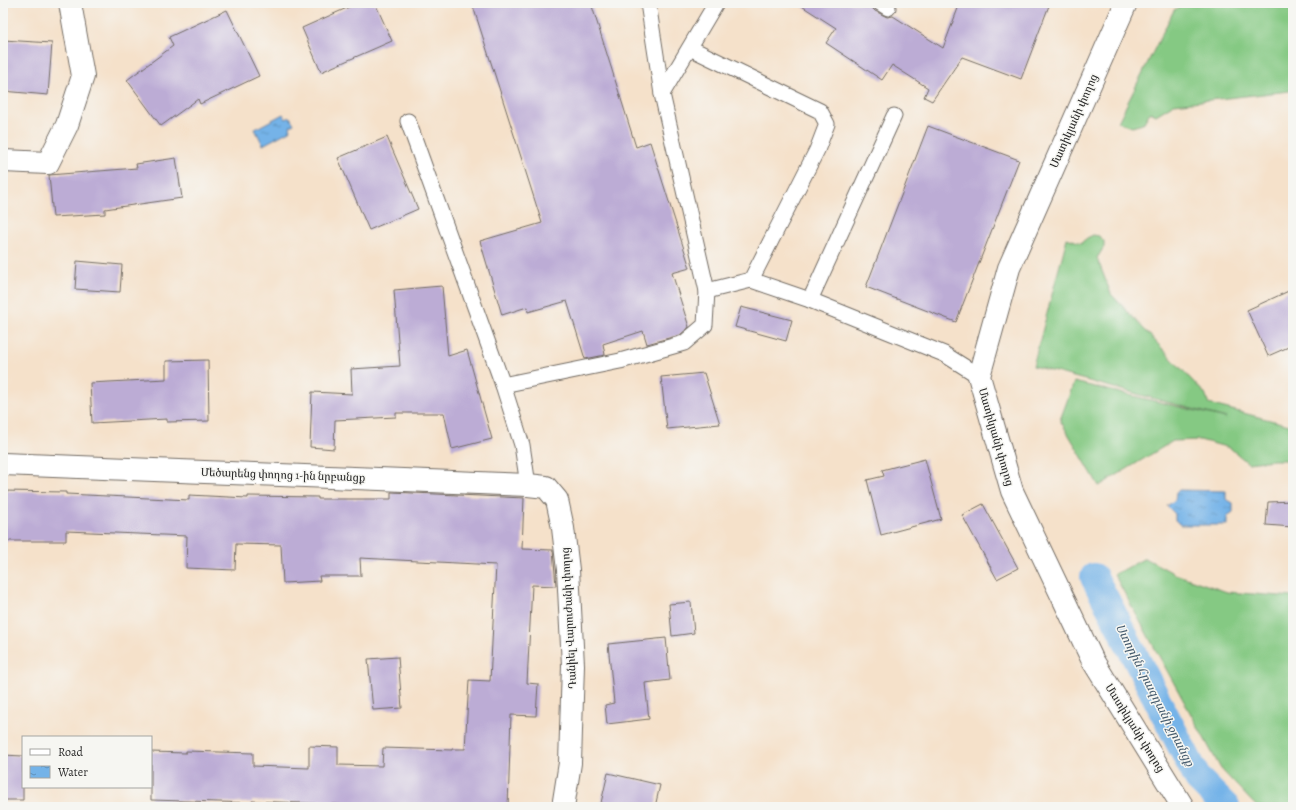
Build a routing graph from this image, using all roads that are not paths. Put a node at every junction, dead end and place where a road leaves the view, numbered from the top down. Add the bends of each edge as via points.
1 (70, 3) edge
2 (648, 3) edge
3 (716, 3) edge
4 (1126, 3) edge
5 (690, 48) junction
6 (662, 94) junction
7 (894, 116) dead end
8 (408, 121) dead end
9 (3, 161) edge
10 (750, 280) junction
11 (707, 291) junction
12 (810, 300) junction
13 (979, 376) junction
14 (503, 385) junction
15 (3, 464) edge
16 (528, 484) junction
17 (557, 500) joint
18 (563, 807) edge
19 (1183, 807) edge

1 - 9 street via 83,76 68,125 48,163
2 - 6 lane
3 - 5 lane
4 - 13 street, Մատիկյանի փողոց via 1009,268
5 - 6 lane
5 - 10 lane via 820,111 827,124 817,150
6 - 11 lane
7 - 12 lane
8 - 14 lane
10 - 11 lane
10 - 12 lane
11 - 14 lane via 705,325 684,343 620,361
12 - 13 lane via 944,354
13 - 19 street, Մատիկյանի փողոց via 1012,491 1093,661
14 - 16 lane via 522,445
15 - 16 street, Մեծարենց փողոց 1-ին նրբանցք
16 - 17 street, Մեծարենց փողոց 1-ին նրբանցք via 546,487
17 - 18 street, Դանիել Վարուժանի փողոց via 568,570 574,665 570,763

